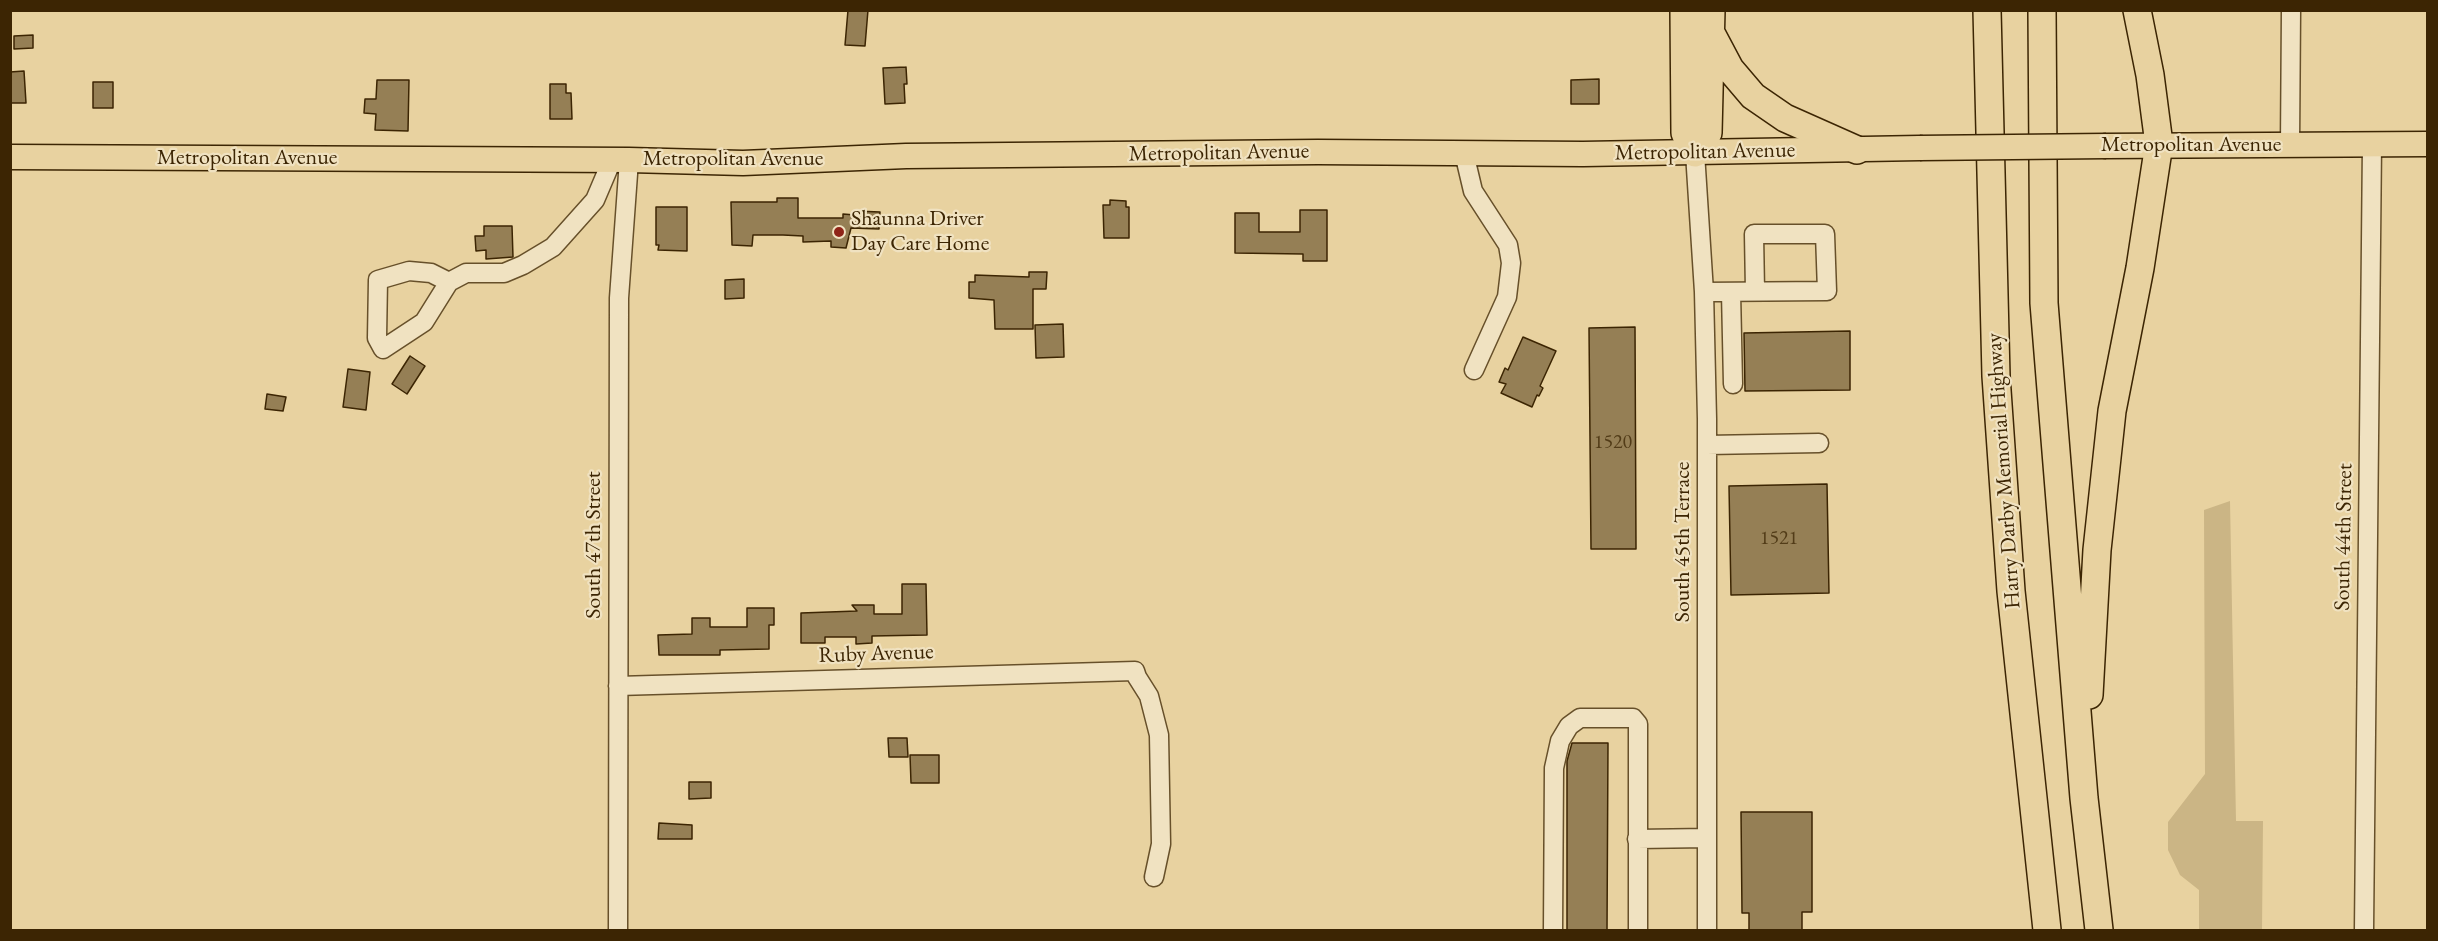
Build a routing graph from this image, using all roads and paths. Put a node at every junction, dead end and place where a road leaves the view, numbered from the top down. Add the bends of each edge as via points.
1 (1684, 10) edge
2 (1987, 10) edge
3 (2042, 10) edge
4 (2137, 10) edge
5 (2291, 10) edge
6 (1711, 23) edge
7 (2159, 144) junction
8 (2372, 144) junction
9 (2427, 144) edge
10 (2290, 145) junction
11 (1857, 150) junction
12 (1464, 153) junction
13 (1695, 153) junction
14 (10, 157) edge
15 (621, 160) junction
16 (449, 282) junction
17 (1755, 291) junction
18 (1704, 292) junction
19 (1731, 292) junction
20 (1474, 370) dead end
21 (1733, 384) dead end
22 (1819, 443) dead end
23 (1707, 445) junction
24 (618, 686) junction
25 (2084, 798) junction
26 (1707, 838) junction
27 (1637, 839) junction
28 (1154, 877) dead end
29 (618, 930) edge
30 (1552, 930) edge
31 (1643, 930) edge
32 (1707, 930) edge
33 (2047, 930) edge
34 (2099, 930) edge
35 (2364, 930) edge

1 - 13 highway via 1685,134
2 - 33 highway, Harry Darby Memorial Highway via 1996,388 2011,591
3 - 25 highway via 2044,303
4 - 7 highway
5 - 10 street
6 - 11 highway via 1730,69 1753,96 1785,118
6 - 13 highway via 1708,133
7 - 10 main road, Metropolitan Avenue
7 - 11 main road, Metropolitan Avenue, bridge
7 - 25 highway via 2112,411 2097,550
8 - 9 main road, Metropolitan Avenue
8 - 10 main road, Metropolitan Avenue
8 - 35 street, South 44th Street
11 - 13 main road, Metropolitan Avenue
12 - 13 main road, Metropolitan Avenue
12 - 15 main road, Metropolitan Avenue via 929,156 743,163
12 - 20 street via 1473,191 1508,245 1511,262 1507,297
13 - 18 street, South 45th Terrace
14 - 15 main road, Metropolitan Avenue
15 - 16 street via 595,200 553,247 504,273 466,273
15 - 24 street, South 47th Street
16 - 16 street via 424,322 383,349 377,338 378,280 409,271 431,273
17 - 17 street via 1827,291 1825,234 1754,234
17 - 19 street
18 - 19 street
18 - 23 street, South 45th Terrace
19 - 21 street
22 - 23 street
23 - 26 street, South 45th Terrace
24 - 28 street, Ruby Avenue via 1135,671 1149,696 1159,735 1161,844
24 - 29 street, South 47th Street
25 - 34 highway
26 - 27 street
26 - 32 street, South 45th Terrace
27 - 30 street via 1638,724 1633,718 1580,718 1569,726 1560,741 1554,768
27 - 31 street

